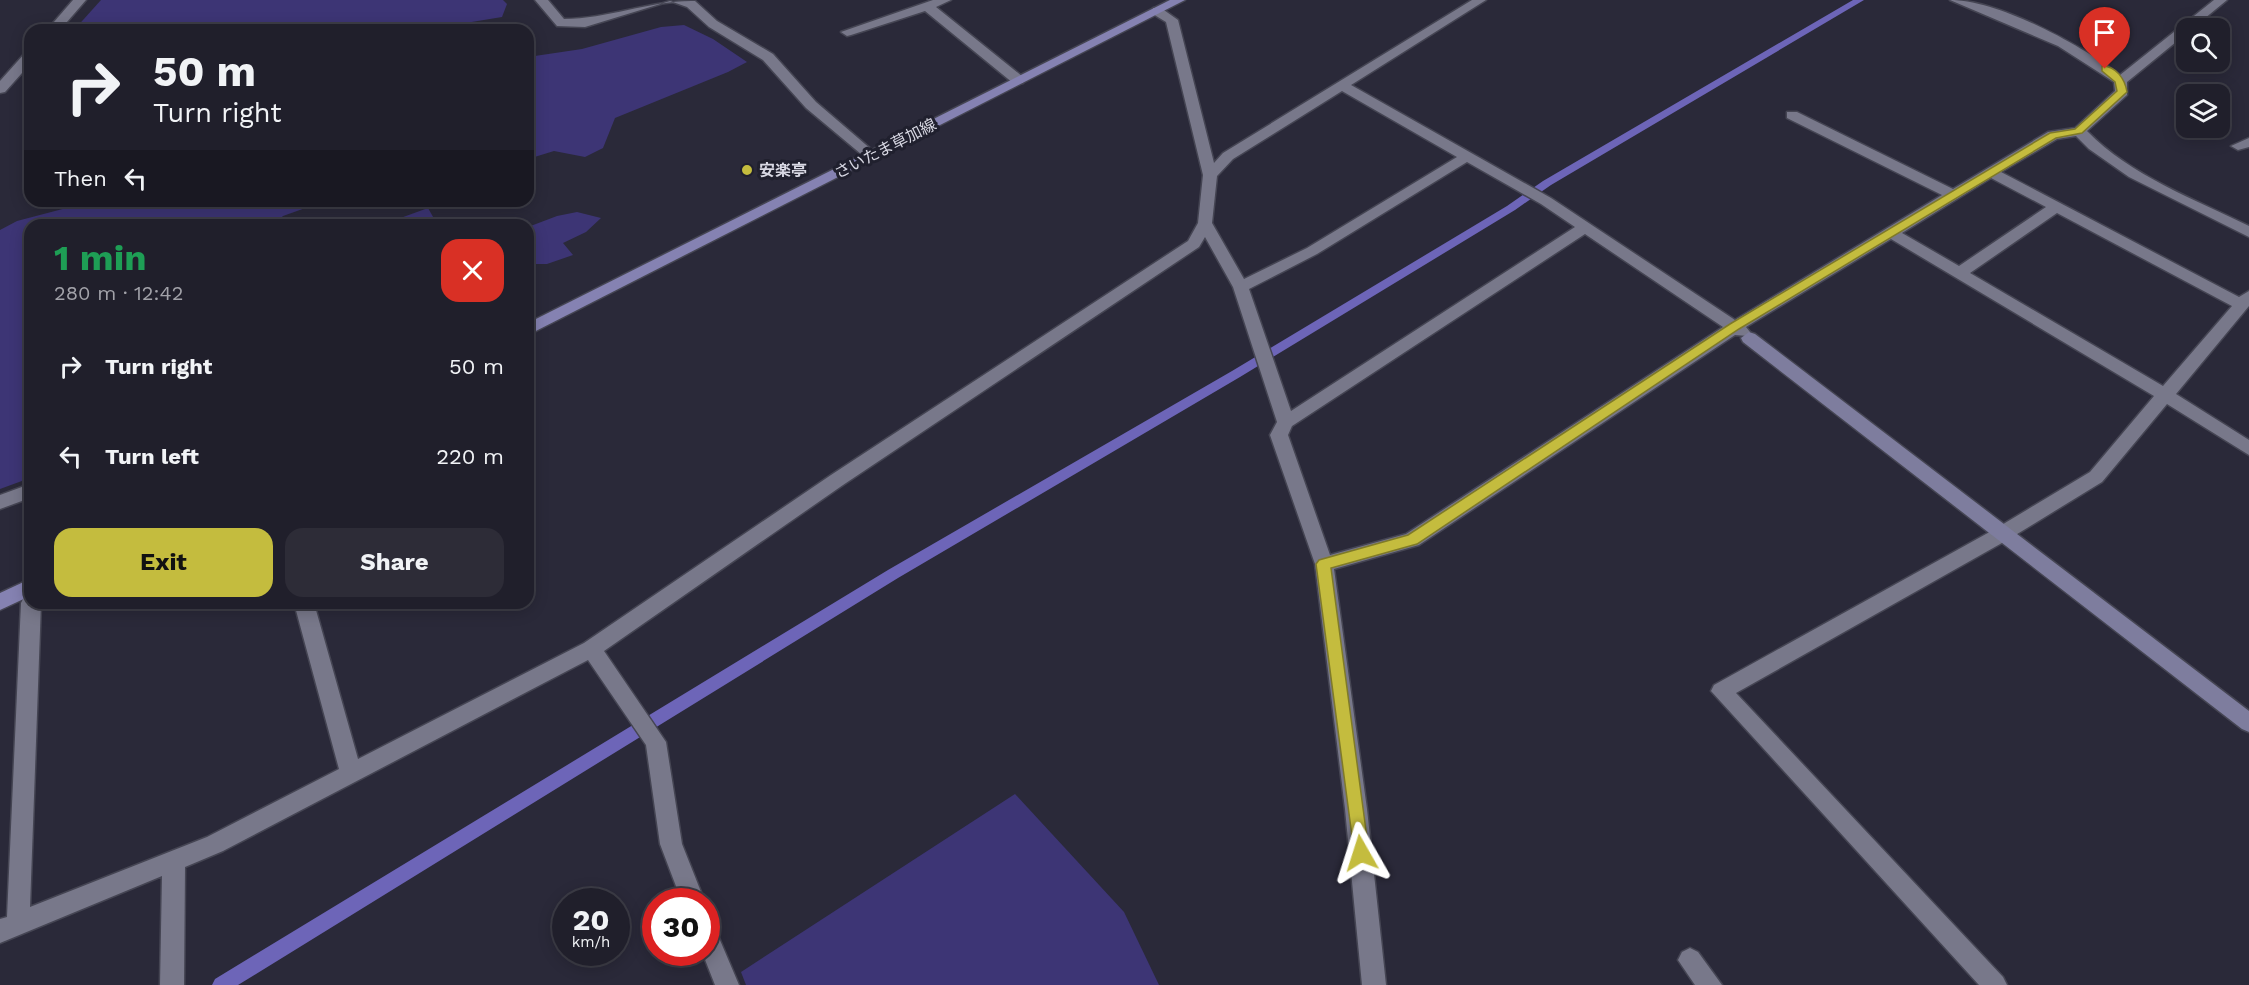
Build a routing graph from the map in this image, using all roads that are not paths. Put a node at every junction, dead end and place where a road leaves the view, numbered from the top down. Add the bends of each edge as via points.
1 (80, 0) edge
2 (541, 0) edge
3 (665, 0) edge
4 (676, 0) edge
5 (945, 0) edge
6 (1179, 0) edge
7 (1480, 0) edge
8 (2221, 0) edge
9 (1966, 1) edge
10 (927, 6) junction
11 (1157, 11) junction
12 (58, 24) edge
13 (847, 32) dead end
14 (24, 63) edge
15 (1018, 80) junction
16 (2120, 81) junction
17 (1341, 85) junction
18 (0, 89) edge
19 (1792, 115) dead end
20 (2079, 131) junction
21 (872, 156) junction
22 (1468, 156) junction
23 (1990, 172) junction
24 (1210, 175) junction
25 (1953, 195) junction
26 (2056, 207) junction
27 (1205, 223) junction
28 (1586, 227) junction
29 (2249, 231) edge
30 (1892, 233) junction
31 (1959, 273) junction
32 (1241, 287) junction
33 (2245, 300) edge
34 (534, 327) edge
35 (1742, 332) junction
36 (2164, 395) junction
37 (1286, 422) junction
38 (2249, 449) edge
39 (24, 494) edge
40 (0, 502) edge
41 (2002, 534) junction
42 (1324, 564) junction
43 (24, 590) edge
44 (0, 602) edge
45 (31, 609) edge
46 (306, 609) edge
47 (591, 649) junction
48 (2249, 723) edge
49 (351, 773) junction
50 (174, 862) junction
51 (688, 888) edge
52 (9, 928) edge
53 (1690, 960) dead end
54 (719, 966) edge
55 (172, 985) edge
56 (727, 985) edge
57 (1374, 985) edge
58 (1710, 985) edge
59 (1995, 985) edge

1 - 12 street
2 - 3 street via 561,23 585,23
4 - 21 street via 691,4 713,24 768,57 811,105
5 - 10 street
6 - 11 main road, さいたま草加線
7 - 17 street
8 - 16 street
9 - 16 street via 2018,22
10 - 13 street
10 - 15 street
11 - 15 main road, さいたま草加線
11 - 24 street via 1172,20
14 - 18 street
15 - 21 main road, さいたま草加線
16 - 20 street via 2122,92
17 - 22 street
17 - 24 street via 1228,156
19 - 25 street
20 - 23 street via 2053,135
20 - 29 street via 2091,147 2118,165
21 - 34 main road, さいたま草加線
22 - 28 street
22 - 32 street via 1312,251
23 - 25 street
23 - 26 street
24 - 27 street
25 - 30 street
26 - 31 street
26 - 33 street
27 - 32 street
27 - 47 street via 1194,244 837,480
28 - 35 street
28 - 37 street
30 - 31 street
30 - 35 street
31 - 36 street
32 - 37 street
33 - 36 street
35 - 41 street
35 - 42 street via 1412,540
36 - 38 street
36 - 41 street via 2096,477
37 - 42 street via 1279,435
39 - 40 street
41 - 48 street
41 - 59 street via 1721,691
42 - 57 street
43 - 44 main road
45 - 52 street
46 - 49 street
47 - 49 street
47 - 51 street via 656,742 671,844
49 - 50 street
50 - 52 street
50 - 55 street
53 - 58 street
54 - 56 street

